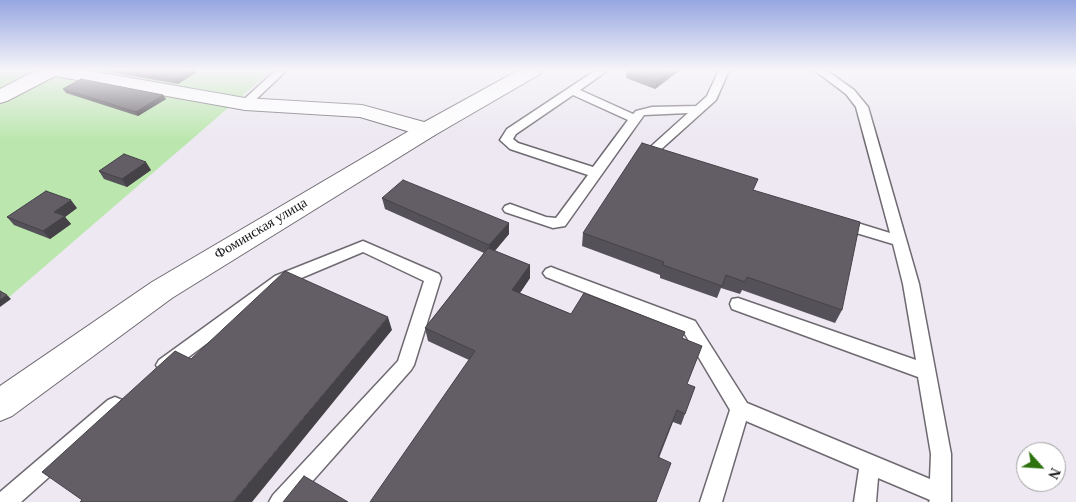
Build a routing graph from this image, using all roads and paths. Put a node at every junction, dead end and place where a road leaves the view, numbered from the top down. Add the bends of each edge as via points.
1 (185, 93) edge
2 (257, 93) edge
3 (492, 93) edge
4 (568, 93) edge
5 (577, 93) edge
6 (714, 93) edge
7 (851, 93) edge
8 (245, 104) junction
9 (700, 109) junction
10 (634, 119) junction
11 (427, 130) junction
12 (653, 150) edge
13 (596, 173) junction
14 (510, 209) dead end
15 (823, 218) edge
16 (899, 241) junction
17 (551, 273) dead end
18 (738, 304) dead end
19 (927, 372) junction
20 (148, 378) edge
21 (126, 397) edge
22 (0, 405) edge
23 (740, 409) junction
24 (870, 464) junction
25 (941, 498) edge
26 (5, 502) edge
27 (280, 502) edge
28 (711, 502) edge
29 (866, 502) edge

1 - 8 street
2 - 8 lane
3 - 11 street, Фоминская улица
4 - 13 lane via 511,132 506,140 514,146
5 - 10 lane
6 - 9 lane
7 - 16 lane via 862,107
8 - 11 street via 362,111
9 - 10 lane via 646,111
9 - 12 lane
10 - 13 lane
11 - 22 street, Фоминская улица via 162,290
13 - 14 lane via 560,222 544,221
15 - 16 lane
16 - 19 lane via 911,284
17 - 23 lane via 689,326
18 - 19 lane
19 - 25 lane via 941,454
20 - 27 lane via 281,280 363,246 433,278 405,365
21 - 26 lane
23 - 24 lane
23 - 28 lane
24 - 25 lane
24 - 29 lane

